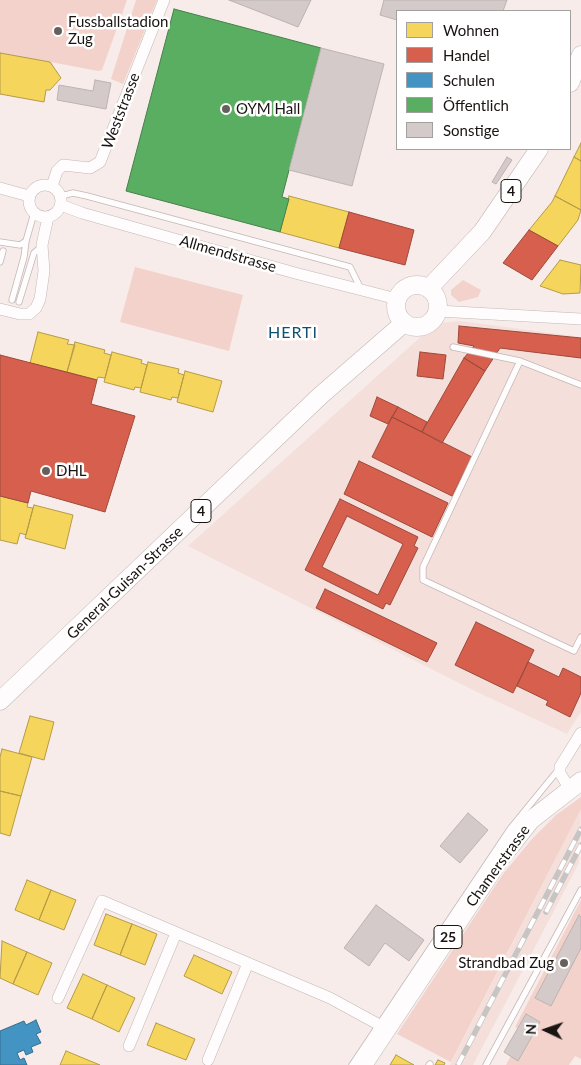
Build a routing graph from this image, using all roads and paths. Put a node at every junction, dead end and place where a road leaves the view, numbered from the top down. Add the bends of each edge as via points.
1 (164, 0) edge
2 (581, 55) edge
3 (571, 80) edge
4 (538, 150) edge
5 (52, 186) junction
6 (0, 188) edge
7 (29, 196) junction
8 (61, 200) junction
9 (34, 213) junction
10 (48, 217) junction
11 (26, 241) junction
12 (0, 242) edge
13 (42, 245) junction
14 (3, 251) dead end
15 (0, 262) edge
16 (429, 288) junction
17 (361, 289) junction
18 (397, 299) junction
19 (12, 300) dead end
20 (20, 302) dead end
21 (0, 309) edge
22 (438, 311) junction
23 (581, 319) edge
24 (404, 323) junction
25 (453, 347) dead end
26 (520, 361) junction
27 (581, 385) edge
28 (581, 637) edge
29 (574, 651) junction
30 (581, 655) edge
31 (0, 701) edge
32 (581, 733) edge
33 (560, 767) junction
34 (575, 785) edge
35 (581, 890) edge
36 (176, 932) junction
37 (248, 962) junction
38 (58, 998) dead end
39 (383, 1026) junction
40 (129, 1046) dead end
41 (208, 1060) dead end
42 (352, 1065) edge
43 (363, 1065) edge
44 (486, 1065) edge

1 - 5 street, Weststrasse via 100,162 90,168 63,165 57,170
2 - 3 main road
4 - 16 main road, 4 via 482,232
5 - 7 street via 35,187
5 - 8 street
6 - 7 street
7 - 9 street via 29,205
8 - 10 street via 56,213
8 - 17 street, Allmendstrasse via 82,213
8 - 17 lane via 73,193 350,267
9 - 10 street
9 - 11 lane
10 - 13 street
11 - 12 lane via 20,245
11 - 19 lane
13 - 20 lane via 34,253
13 - 21 street via 44,271 36,308 29,314
14 - 15 lane
16 - 18 main road via 413,285 403,290
16 - 22 main road via 438,301
17 - 18 street, Allmendstrasse
18 - 24 main road via 397,312
22 - 23 street
22 - 24 main road via 432,322 422,327
24 - 31 main road, General-Guisan-Strasse / 4 via 320,396
25 - 26 lane
26 - 27 lane
26 - 29 lane via 422,567 423,580
28 - 29 lane
29 - 30 lane
32 - 33 street
33 - 34 street, Chamerstrasse via 560,773
33 - 39 lane via 510,829
34 - 39 main road, Chamerstrasse / 25 via 526,826
35 - 44 lane
36 - 37 street
36 - 38 street via 102,901
36 - 40 street
37 - 39 street via 330,998
37 - 41 street
39 - 42 lane
39 - 43 main road, Chamerstrasse / 25

